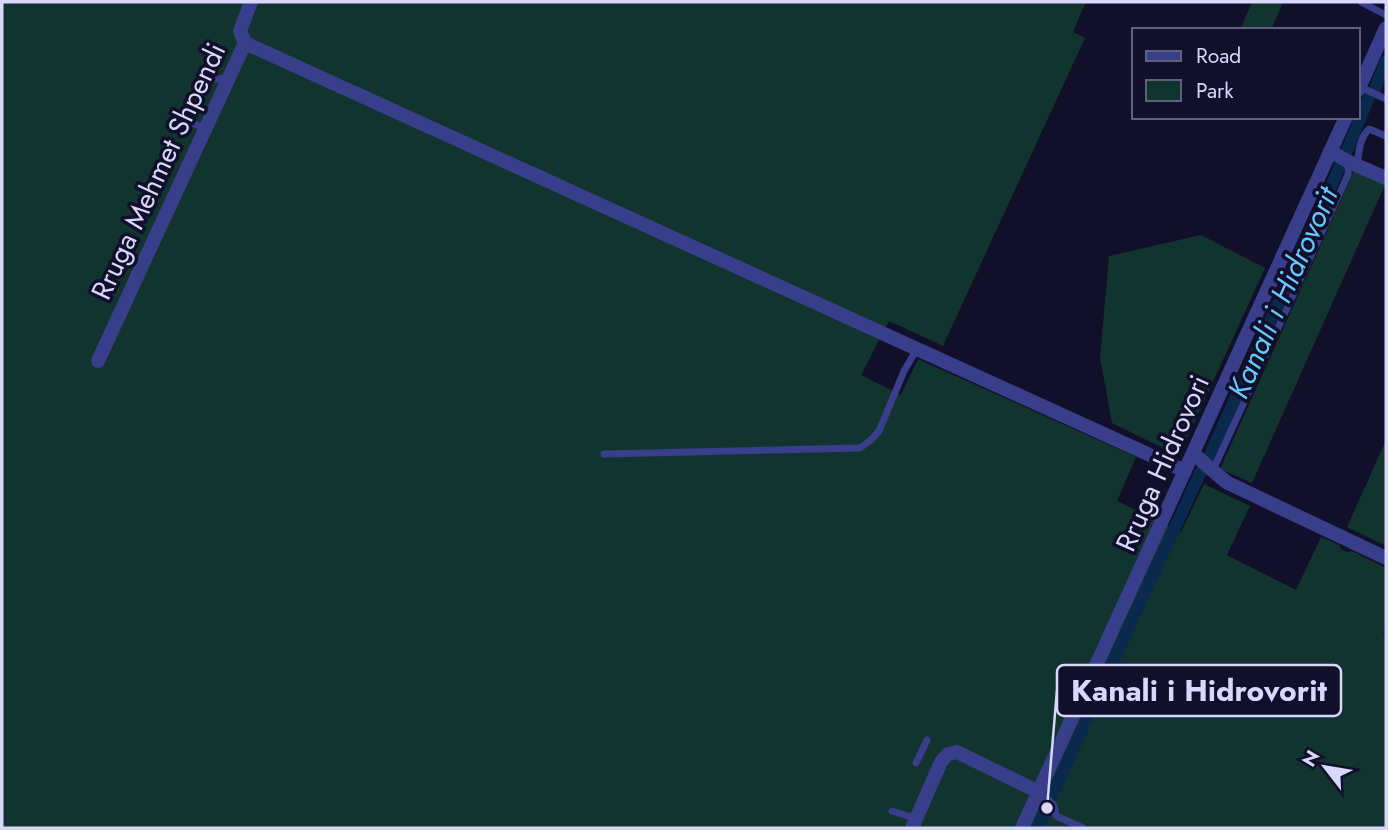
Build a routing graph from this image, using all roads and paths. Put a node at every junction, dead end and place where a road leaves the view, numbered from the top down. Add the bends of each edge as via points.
1 (251, 2) edge
2 (1361, 2) edge
3 (1386, 15) edge
4 (1386, 28) edge
5 (245, 43) junction
6 (1365, 59) edge
7 (228, 80) junction
8 (205, 81) dead end
9 (1360, 83) edge
10 (1360, 88) edge
11 (1386, 99) edge
12 (176, 117) dead end
13 (1345, 119) edge
14 (205, 128) junction
15 (1386, 136) edge
16 (1330, 151) junction
17 (1353, 164) junction
18 (1386, 178) edge
19 (917, 349) junction
20 (98, 361) dead end
21 (1193, 453) junction
22 (604, 454) dead end
23 (1185, 471) junction
24 (1212, 471) junction
25 (1386, 558) edge
26 (927, 740) dead end
27 (916, 763) dead end
28 (1039, 792) junction
29 (891, 811) dead end
30 (914, 823) edge
31 (1022, 828) edge
32 (1083, 828) edge

1 - 5 street, Rruga Mehmet Shpendi via 240,31
2 - 3 lane
4 - 6 street
5 - 7 street, Rruga Mehmet Shpendi
5 - 19 street
6 - 9 street
7 - 8 lane
7 - 14 street, Rruga Mehmet Shpendi
10 - 11 lane
12 - 14 lane
13 - 16 street, Rruga Hidrovori
14 - 20 street, Rruga Mehmet Shpendi
15 - 17 lane via 1369,129
16 - 17 street
16 - 21 street, Rruga Hidrovori
17 - 18 street
17 - 24 lane
19 - 22 lane via 879,431 860,448
19 - 23 street
21 - 23 street, Rruga Hidrovori
21 - 24 street
23 - 28 street, Rruga Hidrovori
24 - 25 street via 1228,483
26 - 27 lane
28 - 30 street via 957,752 948,754
28 - 31 street, Rruga Hidrovori
28 - 32 lane via 1054,805 1056,816
29 - 30 lane

